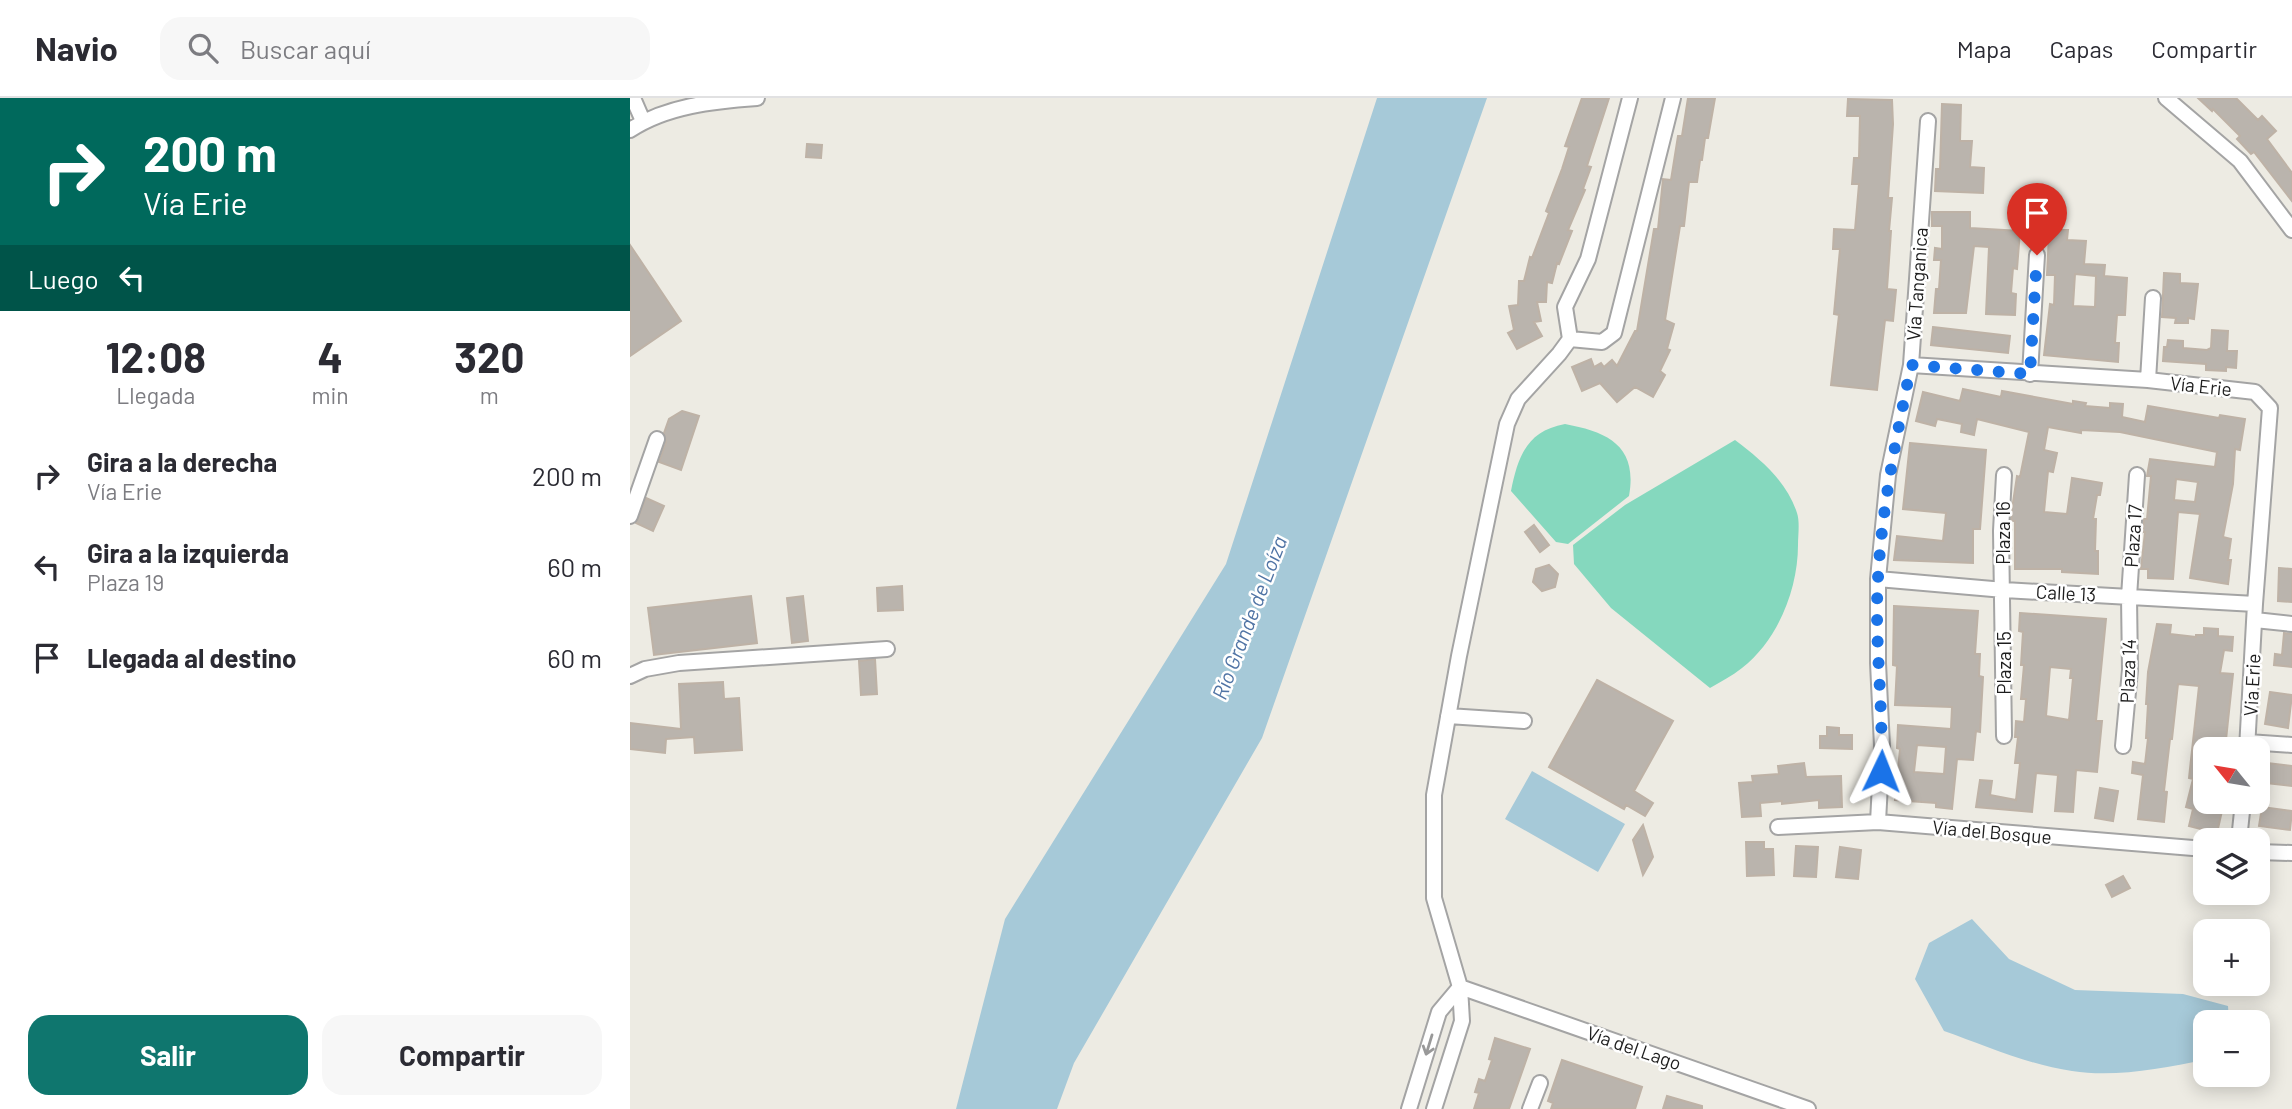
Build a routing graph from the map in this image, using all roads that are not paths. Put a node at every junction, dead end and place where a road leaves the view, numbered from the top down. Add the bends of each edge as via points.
1 (633, 98) edge
2 (757, 98) edge
3 (1630, 98) edge
4 (1673, 98) edge
5 (2166, 98) edge
6 (643, 121) junction
7 (1928, 121) dead end
8 (630, 130) edge
9 (2292, 230) edge
10 (2037, 255) dead end
11 (2153, 298) dead end
12 (1570, 339) junction
13 (1911, 365) junction
14 (2030, 374) junction
15 (2148, 380) junction
16 (657, 439) dead end
17 (2004, 475) dead end
18 (2137, 475) dead end
19 (630, 516) edge
20 (1878, 579) junction
21 (2004, 590) junction
22 (2129, 597) junction
23 (2255, 604) junction
24 (2255, 620) junction
25 (2292, 624) edge
26 (887, 649) dead end
27 (630, 676) edge
28 (1448, 716) junction
29 (1524, 721) dead end
30 (2004, 736) dead end
31 (2248, 737) edge
32 (2270, 745) edge
33 (2292, 745) edge
34 (2123, 746) dead end
35 (1878, 822) junction
36 (1778, 827) dead end
37 (2193, 848) edge
38 (2270, 852) edge
39 (2292, 853) edge
40 (1460, 988) junction
41 (1539, 1083) dead end
42 (1409, 1109) edge
43 (1434, 1109) edge
44 (1530, 1109) edge
45 (1808, 1109) edge

1 - 6 street
2 - 6 street via 709,102
3 - 12 street via 1588,259 1565,307
4 - 12 street via 1614,334 1602,342
5 - 9 street via 2240,161
6 - 8 street
7 - 13 street, Vía Tanganica
10 - 14 street
11 - 15 street
12 - 28 street via 1518,399 1507,424
13 - 14 street, Vía Erie
13 - 20 street, Vía Tanganica via 1888,475
14 - 15 street, Vía Erie
15 - 23 street, Vía Erie via 2255,391 2270,408
16 - 19 street
17 - 21 street, Plaza 16
18 - 22 street, Plaza 17
20 - 21 street, Calle 13
20 - 35 street, Vía Tanganica via 1882,746
21 - 22 street, Calle 13
21 - 30 street, Plaza 15
22 - 23 street, Calle 13
22 - 34 street, Plaza 14 via 2130,670
23 - 24 street, Vía Erie
24 - 25 street
24 - 31 street, Via Erie
26 - 27 street via 679,663
28 - 29 street
28 - 40 street via 1434,794 1434,898
32 - 33 street
35 - 36 street, Vía del Bosque
35 - 37 street, Vía del Bosque
38 - 39 street
40 -> 42 street via 1439,1012
40 - 43 street via 1462,1021
40 - 45 street, Vía del Lago
41 - 44 street

